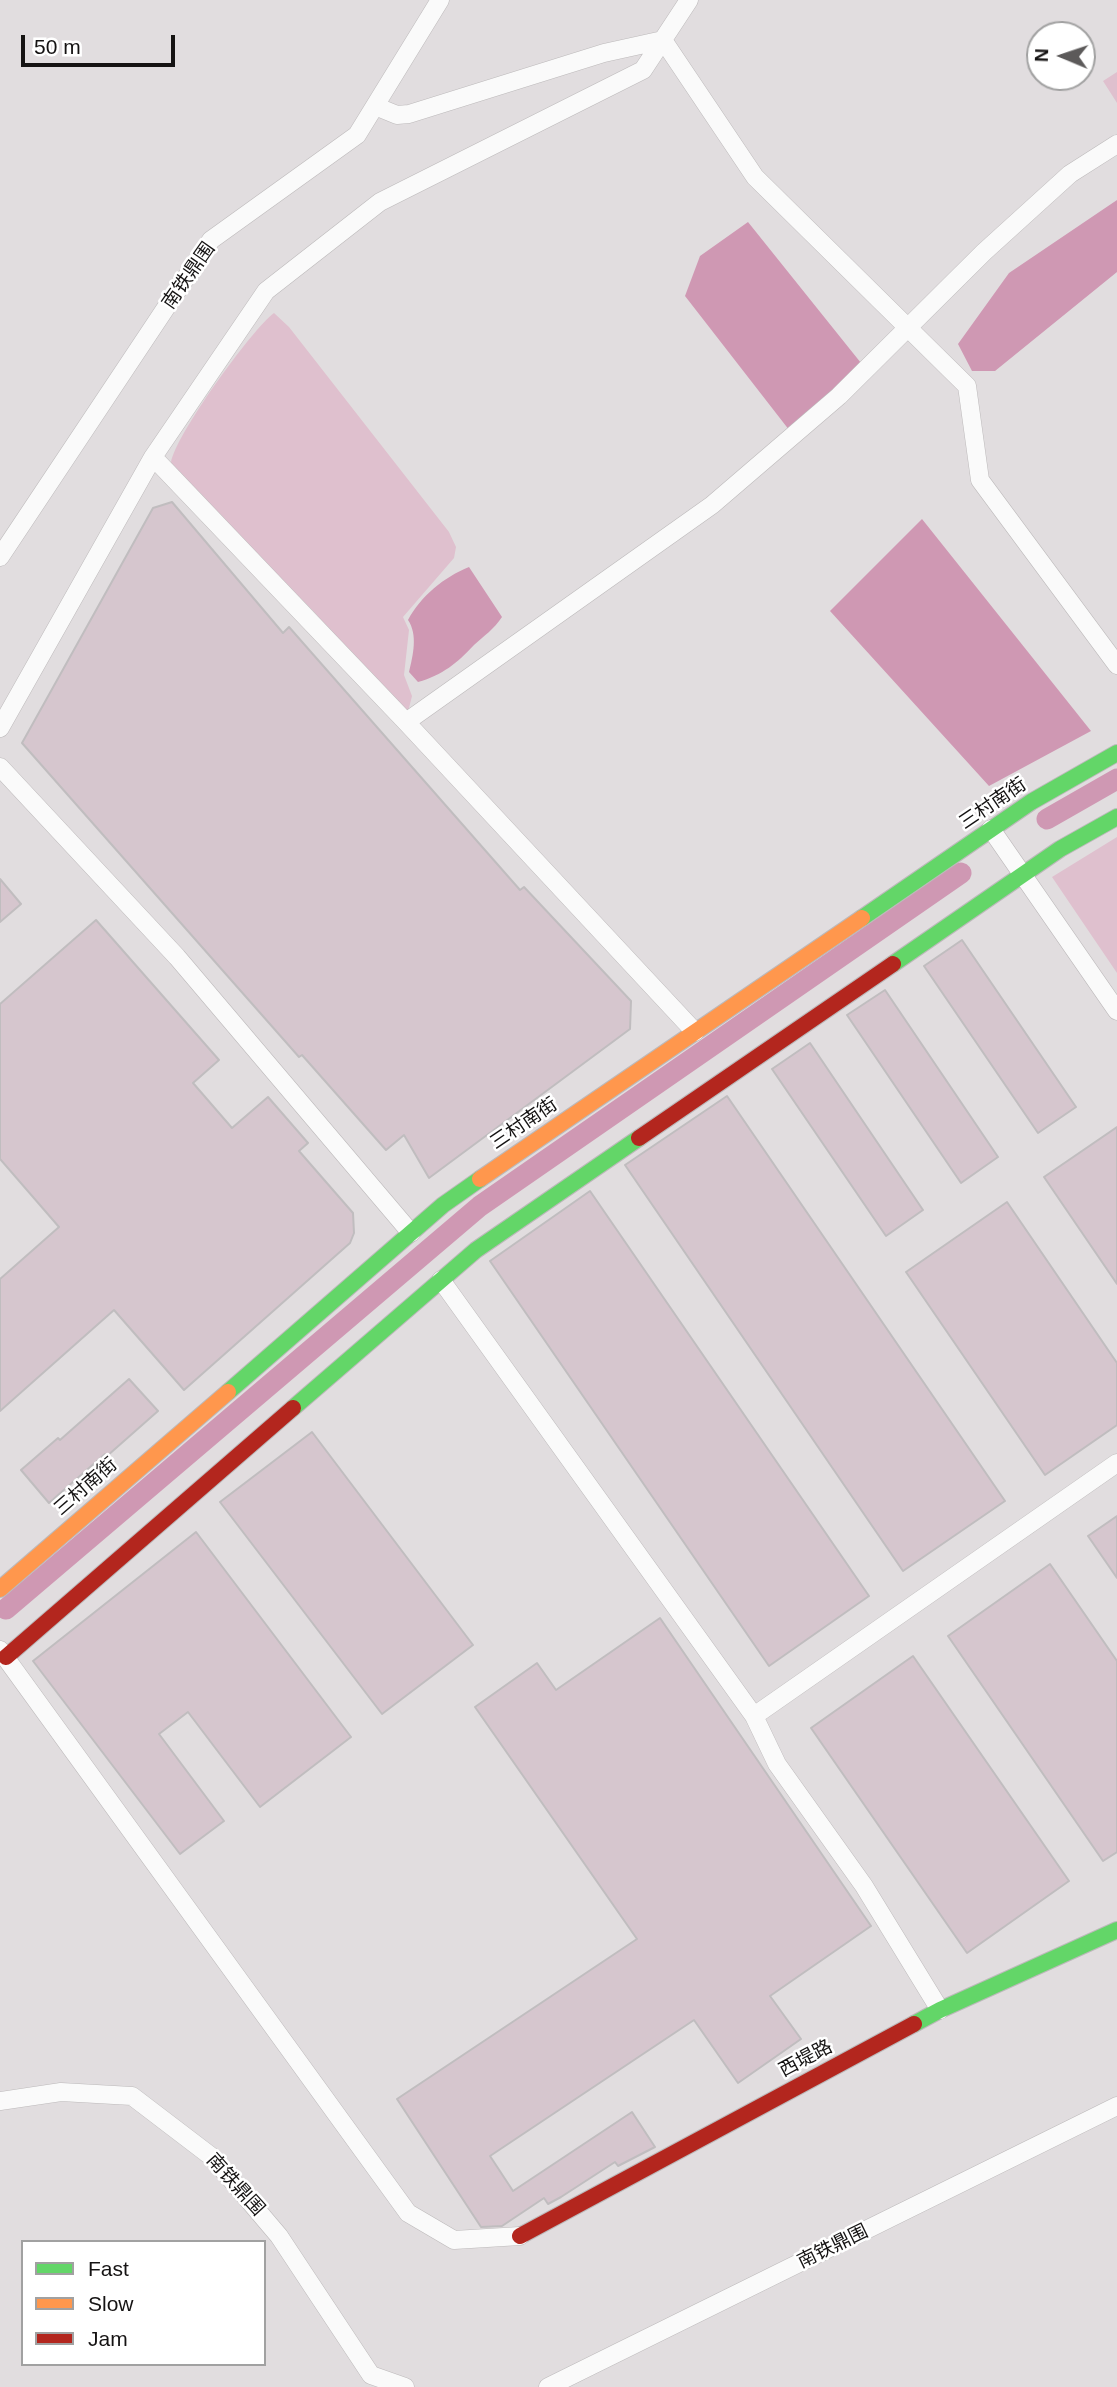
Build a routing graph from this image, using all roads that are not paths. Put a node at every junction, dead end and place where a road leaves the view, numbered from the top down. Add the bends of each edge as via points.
1 (440, 0) edge
2 (689, 0) edge
3 (663, 40) junction
4 (375, 106) junction
5 (1117, 144) edge
6 (910, 327) junction
7 (153, 457) junction
8 (0, 557) edge
9 (1117, 665) edge
10 (406, 722) junction
11 (0, 728) edge
12 (1117, 752) edge
13 (0, 767) edge
14 (1117, 817) edge
15 (991, 829) junction
16 (1022, 876) junction
17 (1117, 1011) edge
18 (695, 1032) junction
19 (411, 1233) junction
20 (441, 1280) junction
21 (1117, 1462) edge
22 (0, 1589) edge
23 (3, 1654) edge
24 (754, 1716) junction
25 (1117, 1930) edge
26 (940, 2010) junction
27 (0, 2101) edge
28 (1117, 2106) edge
29 (520, 2236) joint
30 (404, 2387) edge
31 (548, 2387) edge

1 - 4 street, 南铁鼎围
2 - 3 street
3 - 4 street via 604,53 409,114 397,115
3 - 6 street via 755,177
3 - 7 street via 643,70 380,202 266,291
4 - 8 street, 南铁鼎围 via 357,135 211,240
5 - 6 street via 1070,174
6 - 9 street via 967,386 980,481
6 - 10 street via 839,396 712,505
7 - 10 street
7 - 11 street
10 - 18 street
12 - 15 street, 三村南街
13 - 19 street via 177,957
14 - 16 street
15 - 16 street
15 - 18 street, 三村南街
16 - 17 street
16 - 20 street via 476,1250
18 - 19 street, 三村南街 via 443,1205
19 - 22 street, 三村南街
20 - 23 street
20 - 24 street
21 - 24 street
23 - 29 street via 408,2214 454,2240
24 - 26 street via 777,1764 864,1886
25 - 26 street, 西堤路
26 - 29 street, 西堤路
27 - 30 street, 南铁鼎围 via 61,2092 132,2096 212,2157 279,2236 371,2375
28 - 31 street, 南铁鼎围

